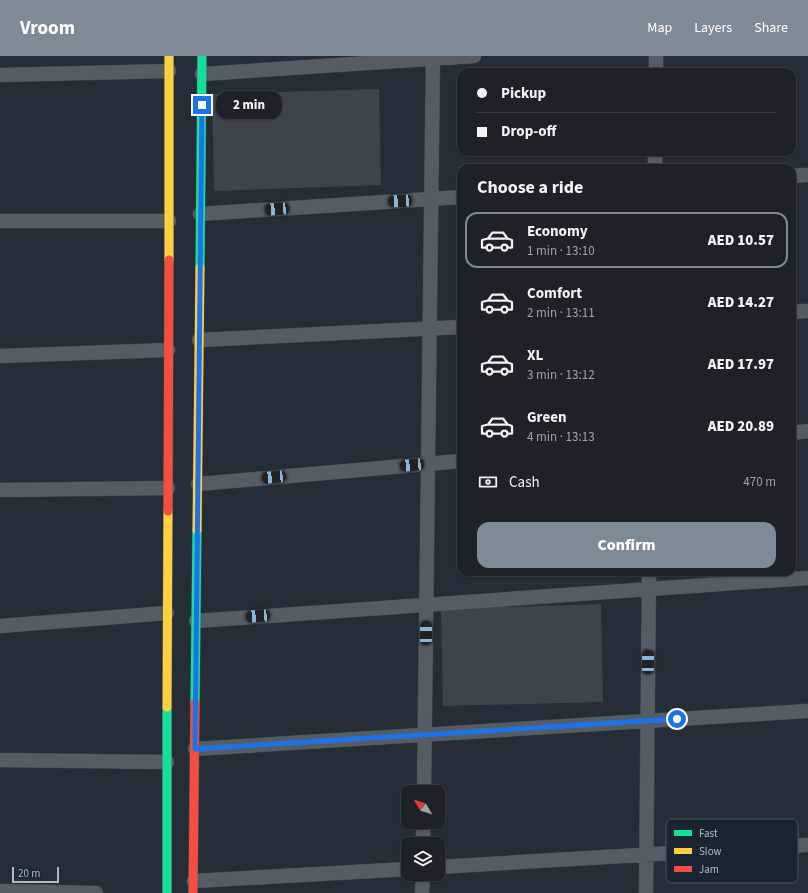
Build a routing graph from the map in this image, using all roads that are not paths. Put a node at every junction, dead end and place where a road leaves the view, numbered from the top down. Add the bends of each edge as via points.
1 (169, 56) edge
2 (202, 56) edge
3 (474, 56) edge
4 (656, 56) edge
5 (433, 57) edge
6 (656, 68) edge
7 (169, 71) junction
8 (202, 74) junction
9 (0, 75) edge
10 (808, 175) edge
11 (796, 176) edge
12 (457, 197) edge
13 (431, 199) junction
14 (200, 214) junction
15 (0, 221) edge
16 (168, 221) junction
17 (796, 312) edge
18 (808, 312) edge
19 (457, 328) edge
20 (429, 329) junction
21 (199, 340) junction
22 (168, 350) junction
23 (0, 356) edge
24 (808, 431) edge
25 (796, 432) edge
26 (457, 461) edge
27 (428, 464) junction
28 (198, 484) junction
29 (168, 488) junction
30 (0, 490) edge
31 (650, 576) edge
32 (808, 578) edge
33 (649, 589) junction
34 (426, 604) junction
35 (168, 612) junction
36 (196, 621) junction
37 (0, 626) edge
38 (808, 710) edge
39 (648, 721) junction
40 (424, 734) junction
41 (195, 749) junction
42 (0, 760) edge
43 (167, 762) junction
44 (424, 785) edge
45 (808, 845) edge
46 (798, 846) edge
47 (666, 854) edge
48 (646, 855) junction
49 (445, 867) edge
50 (401, 869) edge
51 (423, 881) edge
52 (194, 887) edge
53 (0, 891) edge
54 (96, 893) edge
55 (167, 893) edge
56 (422, 893) edge
57 (646, 893) edge

1 - 7 street
2 - 8 street
3 - 5 street
4 - 6 street
5 - 8 street
5 - 13 street
7 - 9 street
7 - 16 street
8 - 14 street
10 - 11 street
12 - 13 street
13 - 14 street
13 - 20 street
14 - 21 street
15 - 16 street
16 - 22 street
17 - 18 street
19 - 20 street
20 - 21 street
20 - 27 street
21 - 28 street
22 - 23 street
22 - 29 street
24 - 25 street
26 - 27 street
27 - 28 street
27 - 34 street
28 - 36 street
29 - 30 street
29 - 35 street
31 - 33 street
32 - 33 street
33 - 34 street
33 - 39 street
34 - 36 street
34 - 40 street
35 - 37 street
35 - 43 street
36 - 41 street
38 - 39 street
39 - 40 street
39 - 48 street
40 - 41 street
40 - 44 street
41 - 52 street
42 - 43 street
43 - 55 street
45 - 46 street
47 - 48 street
48 - 49 street
48 - 57 street
50 - 52 street
51 - 56 street
53 - 54 street

